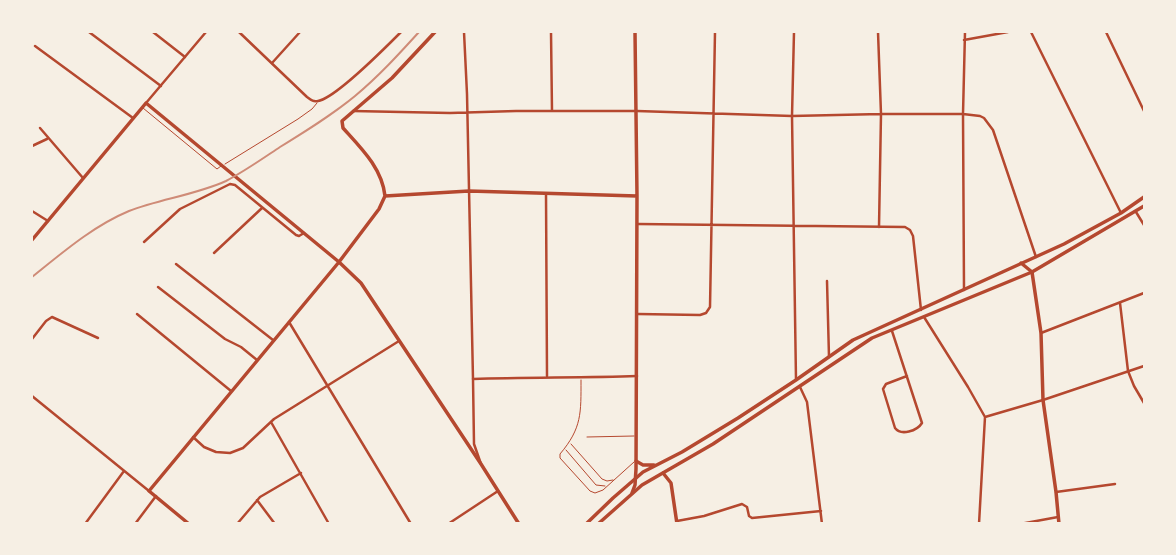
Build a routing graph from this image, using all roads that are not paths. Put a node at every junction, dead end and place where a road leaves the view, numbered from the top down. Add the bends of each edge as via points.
1 (89, 32) edge
2 (153, 32) edge
3 (206, 32) edge
4 (239, 32) edge
5 (300, 32) edge
6 (401, 32) edge
7 (435, 32) edge
8 (464, 32) edge
9 (551, 32) edge
10 (635, 32) edge
11 (715, 32) edge
12 (794, 32) edge
13 (878, 32) edge
14 (965, 32) edge
15 (1008, 32) edge
16 (1031, 32) edge
17 (1112, 32) edge
18 (1106, 33) edge
19 (964, 40) junction
20 (35, 46) dead end
21 (185, 57) junction
22 (272, 63) junction
23 (160, 86) junction
24 (316, 101) junction
25 (146, 103) junction
26 (142, 108) junction
27 (352, 111) junction
28 (552, 111) junction
29 (637, 111) junction
30 (1144, 111) edge
31 (467, 113) junction
32 (714, 114) junction
33 (881, 114) junction
34 (963, 114) junction
35 (792, 116) junction
36 (133, 118) junction
37 (40, 128) dead end
38 (48, 138) junction
39 (32, 146) edge
40 (83, 178) junction
41 (469, 191) junction
42 (546, 192) junction
43 (385, 196) junction
44 (637, 196) junction
45 (1144, 197) edge
46 (1144, 206) edge
47 (262, 208) junction
48 (32, 211) edge
49 (1136, 212) junction
50 (1121, 213) junction
51 (48, 221) junction
52 (637, 224) junction
53 (712, 225) junction
54 (1144, 225) edge
55 (794, 226) junction
56 (878, 227) junction
57 (302, 232) junction
58 (32, 240) edge
59 (144, 242) dead end
60 (214, 253) dead end
61 (1037, 257) junction
62 (339, 262) junction
63 (1021, 263) junction
64 (176, 264) dead end
65 (1032, 272) junction
66 (827, 281) dead end
67 (158, 287) dead end
68 (964, 290) junction
69 (1144, 293) edge
70 (1120, 303) junction
71 (921, 310) junction
72 (136, 314) dead end
73 (638, 314) junction
74 (924, 317) junction
75 (289, 322) junction
76 (892, 331) junction
77 (1041, 333) junction
78 (98, 338) dead end
79 (32, 339) edge
80 (400, 340) junction
81 (274, 341) junction
82 (829, 357) junction
83 (257, 360) junction
84 (1144, 366) edge
85 (1128, 372) junction
86 (547, 376) junction
87 (636, 376) junction
88 (907, 376) junction
89 (581, 378) junction
90 (472, 379) junction
91 (796, 380) junction
92 (327, 385) junction
93 (800, 387) junction
94 (231, 391) junction
95 (32, 396) edge
96 (1043, 400) junction
97 (1144, 403) edge
98 (985, 417) junction
99 (271, 422) junction
100 (636, 436) junction
101 (193, 437) junction
102 (587, 438) dead end
103 (569, 443) junction
104 (564, 449) junction
105 (636, 461) junction
106 (481, 464) junction
107 (656, 465) junction
108 (124, 471) junction
109 (301, 473) junction
110 (663, 473) junction
111 (636, 478) junction
112 (615, 479) junction
113 (1115, 484) dead end
114 (608, 485) junction
115 (149, 491) junction
116 (498, 491) junction
117 (1056, 492) junction
118 (632, 493) junction
119 (156, 496) junction
120 (257, 500) junction
121 (821, 511) junction
122 (1058, 517) junction
123 (677, 522) edge
124 (85, 523) edge
125 (135, 523) edge
126 (189, 523) edge
127 (237, 523) edge
128 (275, 523) edge
129 (329, 523) edge
130 (411, 523) edge
131 (448, 523) edge
132 (519, 523) edge
133 (586, 523) edge
134 (598, 523) edge
135 (822, 523) edge
136 (979, 523) edge
137 (1020, 523) edge
138 (1059, 523) edge

1 - 23 street
2 - 21 street
3 - 21 street
4 - 22 street
5 - 22 street
6 - 24 street via 347,81
7 - 27 main road via 392,78
8 - 31 street
9 - 28 street
10 - 29 main road
11 - 32 street
12 - 35 street
13 - 33 street
14 - 19 street
15 - 19 street
16 - 50 street
17 - 18 street
18 - 30 street
19 - 34 street
20 - 36 street
21 - 23 street
22 - 24 street
23 - 25 street
24 - 26 lane via 309,112 217,169
25 - 26 main road
25 - 57 main road
26 - 36 main road
27 - 31 street
27 - 43 main road via 342,125 374,165
28 - 29 street
28 - 31 street
29 - 32 street
29 - 44 main road
31 - 41 street
32 - 35 street
32 - 53 street
33 - 34 street
33 - 35 street
33 - 56 street
34 - 61 street via 979,116 990,124
34 - 68 street
35 - 55 street
36 - 40 main road
37 - 38 street
38 - 39 street
38 - 40 street
40 - 51 main road
41 - 42 main road
41 - 43 main road
41 - 90 street
42 - 44 main road
42 - 86 street
43 - 62 main road
44 - 52 main road
45 - 50 main road
46 - 49 main road
47 - 57 street via 297,236
47 - 59 street via 230,184 180,209
47 - 60 street
48 - 51 street
49 - 54 street
49 - 65 main road
50 - 61 main road
51 - 58 main road
52 - 53 street
52 - 73 main road
53 - 55 street
53 - 73 street via 707,312 696,316
55 - 56 street
55 - 91 street
56 - 71 street via 910,230
57 - 62 main road
61 - 63 main road
62 - 75 main road
62 - 80 main road via 361,283
63 - 65 main road
63 - 68 main road
64 - 81 street
65 - 74 main road
65 - 77 main road
66 - 82 street
67 - 83 street
68 - 71 main road
69 - 70 street
70 - 77 street
70 - 85 street
71 - 82 main road via 863,334
72 - 94 street
73 - 87 main road
74 - 76 main road
74 - 98 street
75 - 81 main road
75 - 92 street
76 - 88 street
76 - 93 main road via 872,338
77 - 96 main road
78 - 79 street via 52,317
80 - 92 street
80 - 106 main road
81 - 83 main road
82 - 91 main road
83 - 94 main road
84 - 85 street
85 - 96 street
85 - 97 street
86 - 89 street
86 - 90 street
87 - 89 street
87 - 100 main road
88 - 88 street via 883,389 895,428 902,433 922,423
89 - 103 lane via 579,422
90 - 106 street via 474,444
91 - 107 main road
92 - 99 street
92 - 130 street
93 - 110 main road
93 - 121 street via 807,402
94 - 101 main road
95 - 108 street
96 - 98 street
96 - 117 main road
98 - 136 street
99 - 101 street via 243,448 230,453 211,451
99 - 109 street
100 - 102 lane
100 - 105 main road
101 - 115 main road
103 - 104 lane
103 - 112 lane via 602,479
104 - 114 lane via 596,485
104 - 114 lane via 561,458 590,491 598,493
105 - 107 main road
105 - 111 main road
105 - 112 lane
106 - 116 main road
107 - 111 main road
108 - 115 street
108 - 124 street
109 - 120 street
109 - 129 street
110 - 118 main road
110 - 123 main road via 671,483
111 - 118 main road
111 - 133 main road
112 - 114 lane
113 - 117 street
115 - 119 main road
116 - 131 street
116 - 132 main road
117 - 122 main road
118 - 134 main road
119 - 125 street
119 - 126 main road
120 - 127 street
120 - 128 street
121 - 123 street via 752,518 742,504
121 - 135 street
122 - 137 street
122 - 138 main road

